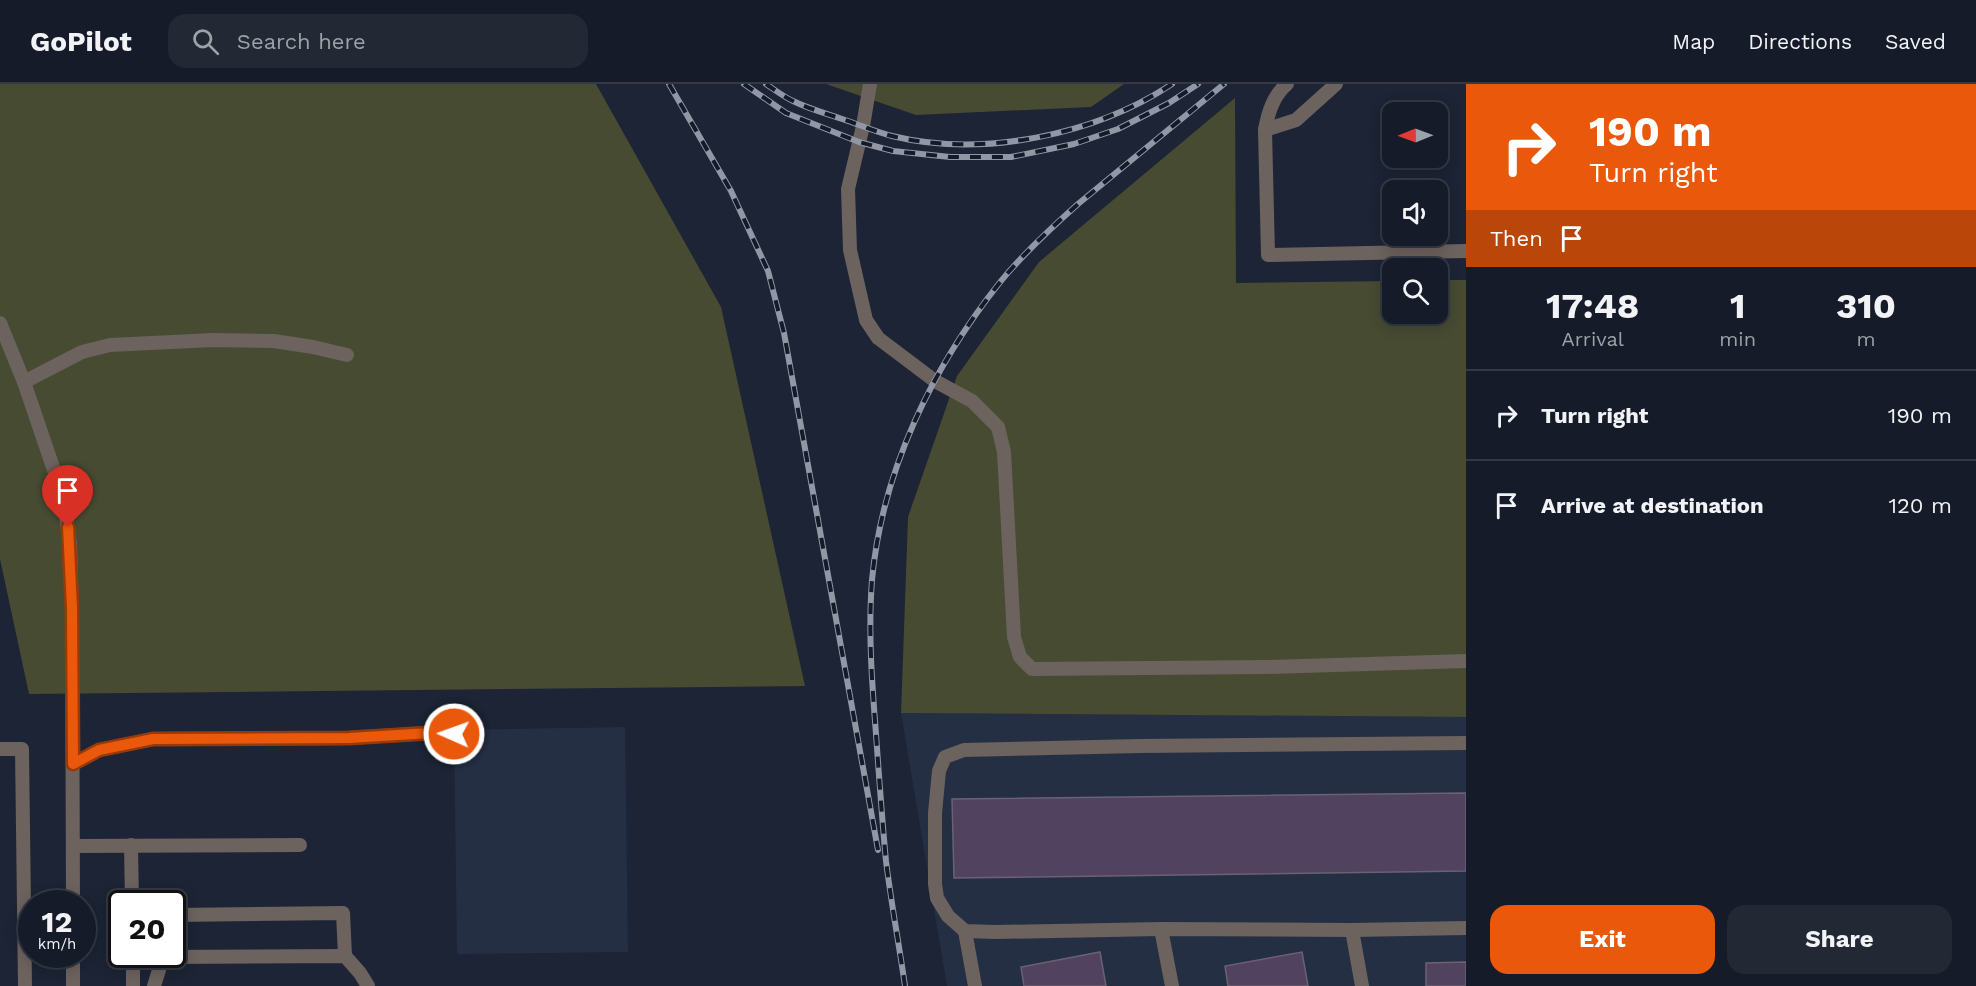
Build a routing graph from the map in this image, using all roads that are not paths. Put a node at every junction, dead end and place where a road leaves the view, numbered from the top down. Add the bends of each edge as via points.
1 (870, 84) edge
2 (1287, 84) edge
3 (1336, 84) edge
4 (1265, 130) junction
5 (1466, 251) edge
6 (0, 326) edge
7 (347, 355) dead end
8 (24, 382) junction
9 (1466, 661) edge
10 (454, 734) dead end
11 (1466, 743) edge
12 (0, 750) edge
13 (73, 764) junction
14 (131, 845) junction
15 (300, 845) dead end
16 (73, 846) junction
17 (73, 890) edge
18 (132, 890) edge
19 (186, 915) edge
20 (1466, 928) edge
21 (1161, 929) junction
22 (965, 930) junction
23 (1352, 930) junction
24 (186, 955) edge
25 (345, 956) junction
26 (73, 968) edge
27 (133, 968) edge
28 (159, 968) edge
29 (25, 986) edge
30 (73, 986) edge
31 (133, 986) edge
32 (154, 986) edge
33 (368, 986) edge
34 (975, 986) edge
35 (1172, 986) edge
36 (1362, 986) edge

1 - 9 street via 848,189 850,250 866,320 878,338 935,381 972,401 998,427 1004,452 1014,637 1020,657 1032,669
2 - 4 street via 1269,110
3 - 4 street via 1296,120
4 - 5 street via 1268,255
6 - 8 street
7 - 8 street via 274,341 110,345 82,351
8 - 13 street via 66,510 70,544
10 - 13 street via 153,739 99,750
11 - 22 street via 964,750 945,757 939,771 935,813 935,884 937,898 948,916
12 - 29 street via 22,749
13 - 16 street
14 - 15 street
14 - 16 street
14 - 18 street
16 - 17 street
19 - 25 street via 344,913
20 - 23 street
21 - 22 street
21 - 23 street
21 - 35 street
22 - 34 street
23 - 36 street
24 - 25 street
25 - 33 street
26 - 30 street
27 - 31 street
28 - 32 street

